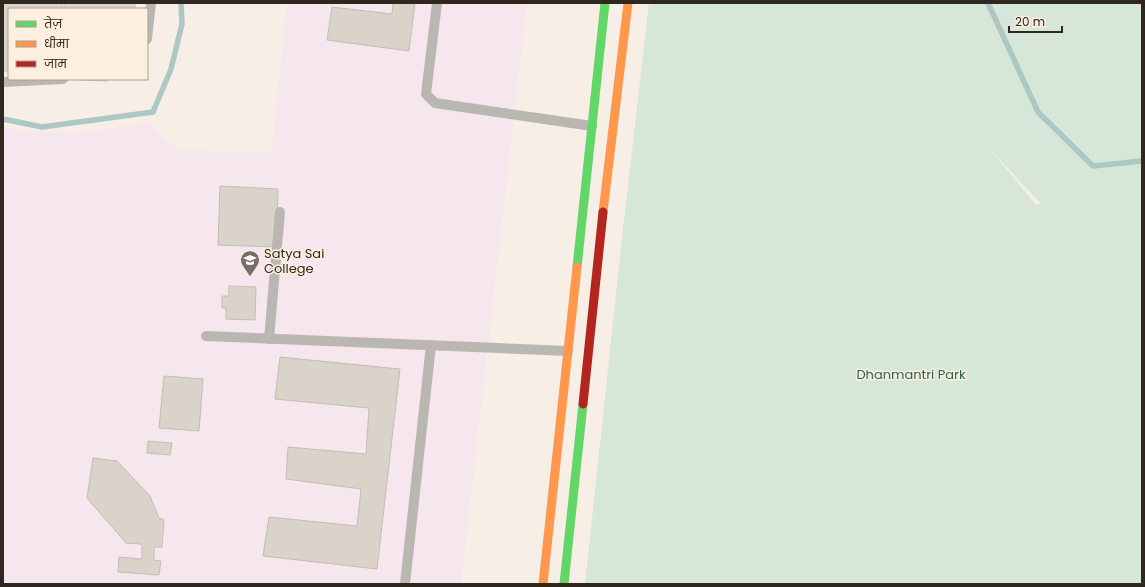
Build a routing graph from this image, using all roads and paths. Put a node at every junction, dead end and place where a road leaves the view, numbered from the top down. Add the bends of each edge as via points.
1 (151, 3) edge
2 (438, 3) edge
3 (605, 3) edge
4 (628, 3) edge
5 (148, 30) edge
6 (43, 80) edge
7 (3, 82) edge
8 (602, 128) junction
9 (280, 212) dead end
10 (206, 336) dead end
11 (269, 339) junction
12 (432, 345) junction
13 (568, 351) junction
14 (567, 461) junction
15 (405, 584) edge
16 (543, 584) edge
17 (564, 584) edge

1 - 5 lane
2 - 8 lane via 426,94 435,103
3 - 8 main road
4 - 8 main road
6 - 7 lane
8 - 13 main road
8 - 14 main road
9 - 11 lane
10 - 11 lane
11 - 12 lane
12 - 13 lane
12 - 15 lane
13 - 14 main road
14 - 16 main road
14 - 17 main road

